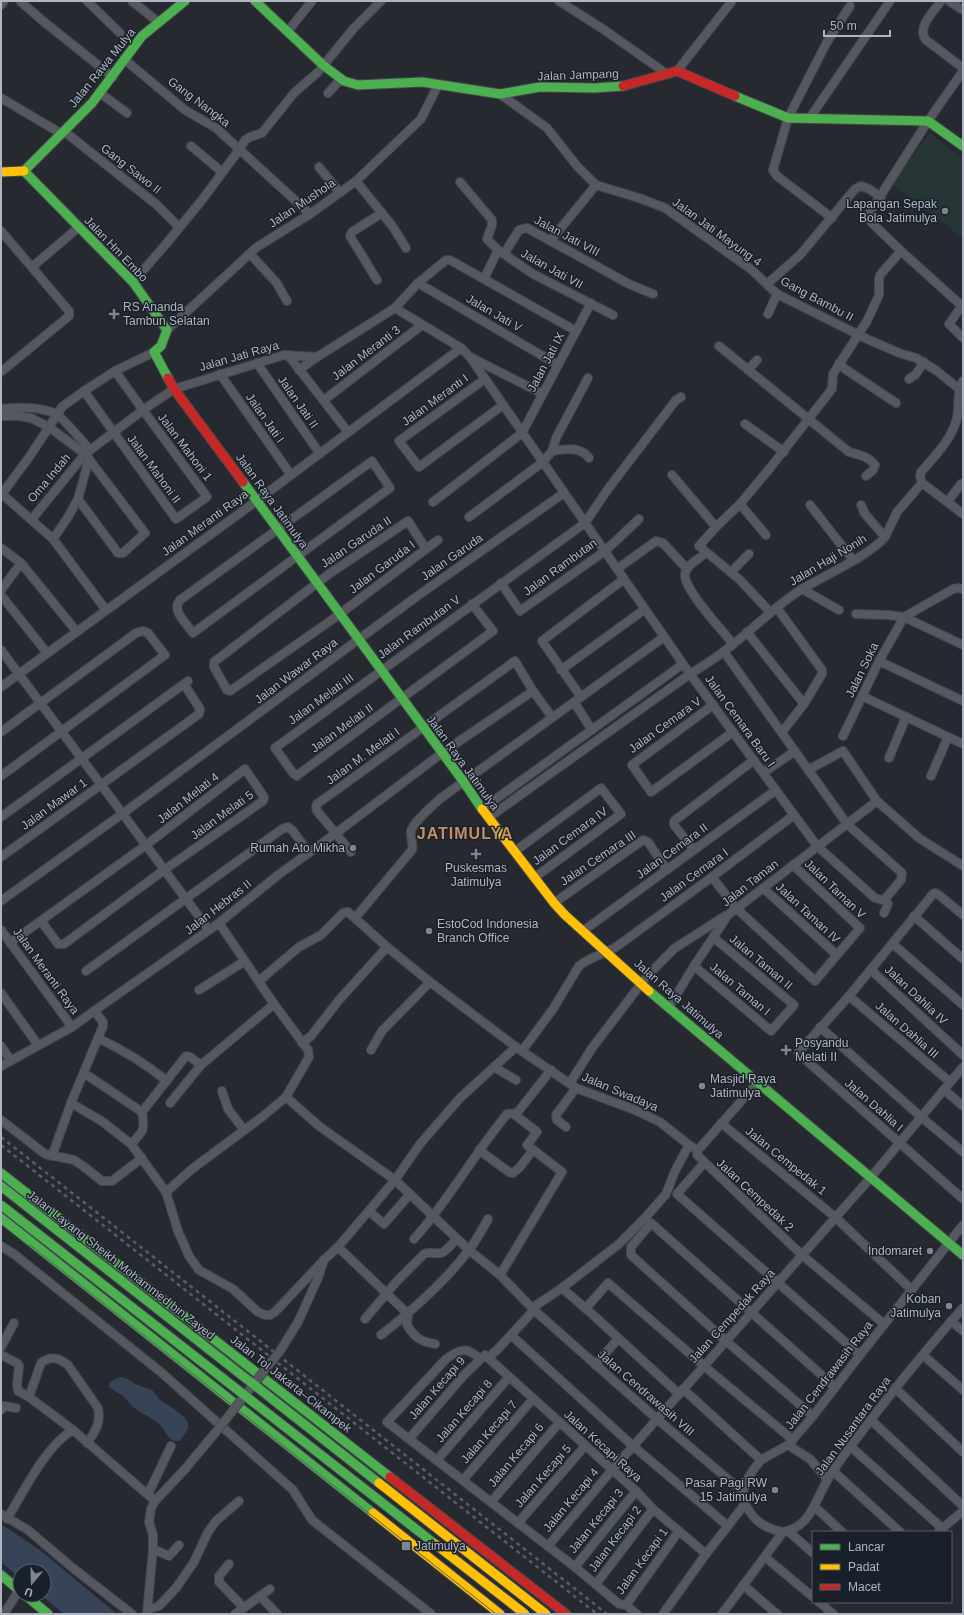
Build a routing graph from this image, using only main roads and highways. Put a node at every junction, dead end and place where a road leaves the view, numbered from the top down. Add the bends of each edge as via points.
1 (184, 1) edge
2 (255, 1) edge
3 (963, 146) edge
4 (24, 171) junction
5 (1, 172) edge
6 (154, 352) joint
7 (1, 1173) edge
8 (1, 1186) edge
9 (1, 1205) edge
10 (1, 1218) edge
11 (963, 1255) edge
12 (1, 1575) edge
13 (12, 1584) edge
14 (34, 1603) edge
15 (48, 1614) edge
16 (500, 1614) edge
17 (525, 1614) edge
18 (546, 1614) edge
19 (566, 1614) edge

1 - 4 main road, Jalan Rawa Mulya via 142,36 100,93
2 - 3 main road, Jalan Jampang via 323,65 341,79 358,85 410,82 500,94 540,86 626,86 677,71 788,118 928,121
4 - 5 main road
4 - 6 main road, Jalan Hm Embo via 133,282 167,330 161,346
6 - 11 main road, Jalan Raya Jatimulya via 174,389 488,818 554,903 669,1008
7 - 19 main road, Jalan Tol Jakarta–Cikampek
8 - 18 main road, Jalan Layang Sheikh Mohammed bin Zayed, bridge
9 - 17 main road, bridge
10 - 16 main road
12 - 13 main road
14 - 15 main road

